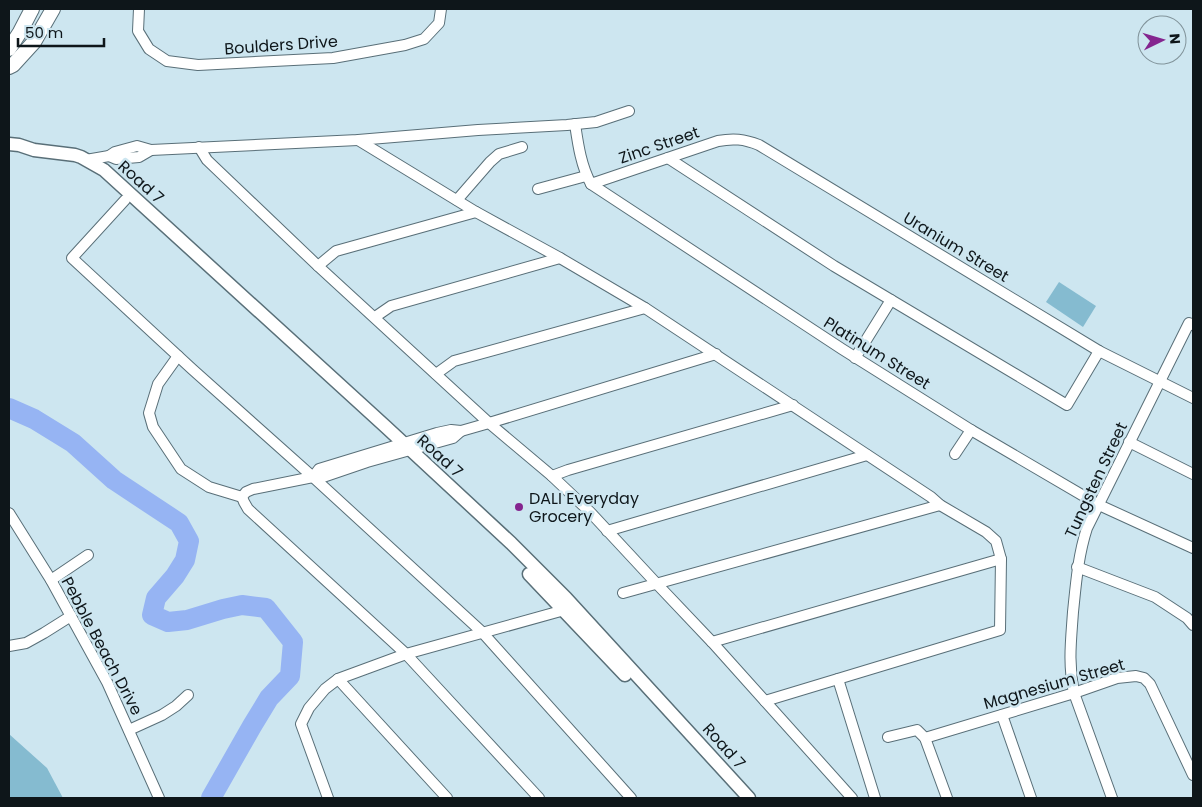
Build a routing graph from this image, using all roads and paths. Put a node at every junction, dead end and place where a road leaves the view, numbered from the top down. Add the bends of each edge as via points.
1 (32, 9) edge
2 (53, 9) edge
3 (139, 9) edge
4 (441, 9) edge
5 (9, 49) edge
6 (9, 67) edge
7 (629, 111) dead end
8 (576, 124) junction
9 (9, 135) edge
10 (737, 138) joint
11 (358, 140) junction
12 (14, 144) edge
13 (199, 147) junction
14 (522, 147) dead end
15 (668, 158) junction
16 (86, 160) junction
17 (589, 180) junction
18 (538, 189) dead end
19 (125, 200) junction
20 (457, 200) junction
21 (476, 212) junction
22 (560, 258) junction
23 (318, 266) junction
24 (891, 300) junction
25 (645, 308) junction
26 (375, 317) junction
27 (1193, 325) edge
28 (1099, 351) junction
29 (716, 354) junction
30 (178, 356) junction
31 (855, 358) junction
32 (436, 374) junction
33 (1159, 382) junction
34 (1193, 398) edge
35 (793, 405) junction
36 (489, 423) junction
37 (971, 430) junction
38 (1129, 442) junction
39 (402, 448) junction
40 (956, 454) dead end
41 (867, 455) junction
42 (1193, 474) edge
43 (312, 476) junction
44 (552, 476) junction
45 (242, 497) junction
46 (940, 505) junction
47 (1098, 505) junction
48 (9, 513) edge
49 (608, 531) junction
50 (1193, 548) edge
51 (88, 555) dead end
52 (1001, 559) junction
53 (1077, 567) junction
54 (51, 580) junction
55 (656, 584) junction
56 (623, 593) dead end
57 (569, 609) junction
58 (71, 616) junction
59 (1193, 626) edge
60 (482, 632) junction
61 (712, 642) junction
62 (9, 646) edge
63 (406, 654) junction
64 (338, 679) junction
65 (838, 679) junction
66 (1074, 693) junction
67 (188, 694) dead end
68 (765, 701) junction
69 (1002, 715) junction
70 (129, 730) junction
71 (888, 737) dead end
72 (925, 738) junction
73 (705, 756) junction
74 (1193, 776) edge
75 (159, 798) edge
76 (328, 798) edge
77 (447, 798) edge
78 (539, 798) edge
79 (631, 798) edge
80 (739, 798) edge
81 (749, 798) edge
82 (852, 798) edge
83 (875, 798) edge
84 (947, 798) edge
85 (1031, 798) edge
86 (1112, 798) edge

1 - 5 main road
2 - 6 main road via 34,42
3 - 4 street, Boulders Drive via 138,31 149,49 167,61 198,66 333,58 405,46 424,39 438,22
7 - 8 street via 596,122
8 - 11 street
8 - 17 street via 578,146
9 - 12 street, Road 7
10 - 15 street, Zinc Street
10 - 28 street, Uranium Street via 759,145
11 - 13 street
11 - 20 street
12 - 16 street, Road 7 via 34,150 68,153
13 - 16 street via 150,150 137,146
13 - 23 street via 207,160
14 - 20 street via 499,154
15 - 17 street, Zinc Street
15 - 24 street
16 - 19 street, Road 7
16 - 39 street, Road 7 via 104,170 386,427
17 - 18 street, Zinc Street
17 - 31 street, Platinum Street
19 - 30 street via 72,258
19 - 39 street, Road 7
20 - 21 street
21 - 22 street
21 - 23 street via 336,251
22 - 25 street
22 - 26 street via 391,306
23 - 26 street
24 - 28 street via 1067,405
24 - 31 street
25 - 29 street
25 - 32 street via 454,361
26 - 32 street
27 - 33 street, Tungsten Street via 1189,323
28 - 33 street, Uranium Street
29 - 35 street
29 - 36 street
30 - 43 street
30 - 45 street via 158,384 150,413 153,427 181,469 209,488
31 - 37 street, Platinum Street
32 - 36 street
33 - 34 street, Uranium Street
33 - 38 street, Tungsten Street
35 - 41 street
35 - 44 street
36 - 39 street via 461,431 453,438
36 - 44 street
37 - 40 street
37 - 47 street, Platinum Street
38 - 42 street
38 - 47 street, Tungsten Street
39 - 43 street via 323,477
39 - 57 street, Road 7
41 - 46 street
41 - 49 street
43 - 45 street via 253,489
43 - 60 street
44 - 49 street
45 - 63 street via 248,509
46 - 52 street via 986,532 996,541
46 - 55 street
47 - 50 street, Platinum Street
47 - 53 street, Tungsten Street via 1087,528
48 - 54 street, Pebble Beach Drive
49 - 55 street
51 - 54 street
52 - 61 street
52 - 65 street via 1000,630
53 - 59 street via 1155,596 1187,618
53 - 66 street, Tungsten Street via 1070,654
54 - 58 street, Pebble Beach Drive
55 - 56 street
55 - 61 street
57 - 60 street
57 - 73 street, Road 7
58 - 62 street via 26,643
58 - 70 street, Pebble Beach Drive
60 - 63 street
60 - 79 street
61 - 68 street
63 - 64 street
63 - 78 street
64 - 76 street via 309,708 301,724
64 - 77 street
65 - 68 street
65 - 83 street
66 - 69 street, Magnesium Street
66 - 74 street, Magnesium Street via 1117,678 1144,678 1150,684
66 - 86 street, Tungsten Street
67 - 70 street via 176,706
68 - 82 street
69 - 72 street, Magnesium Street
69 - 85 street
70 - 75 street, Pebble Beach Drive
71 - 72 street via 917,730
72 - 84 street
73 - 80 street, Road 7
73 - 81 street, Road 7

